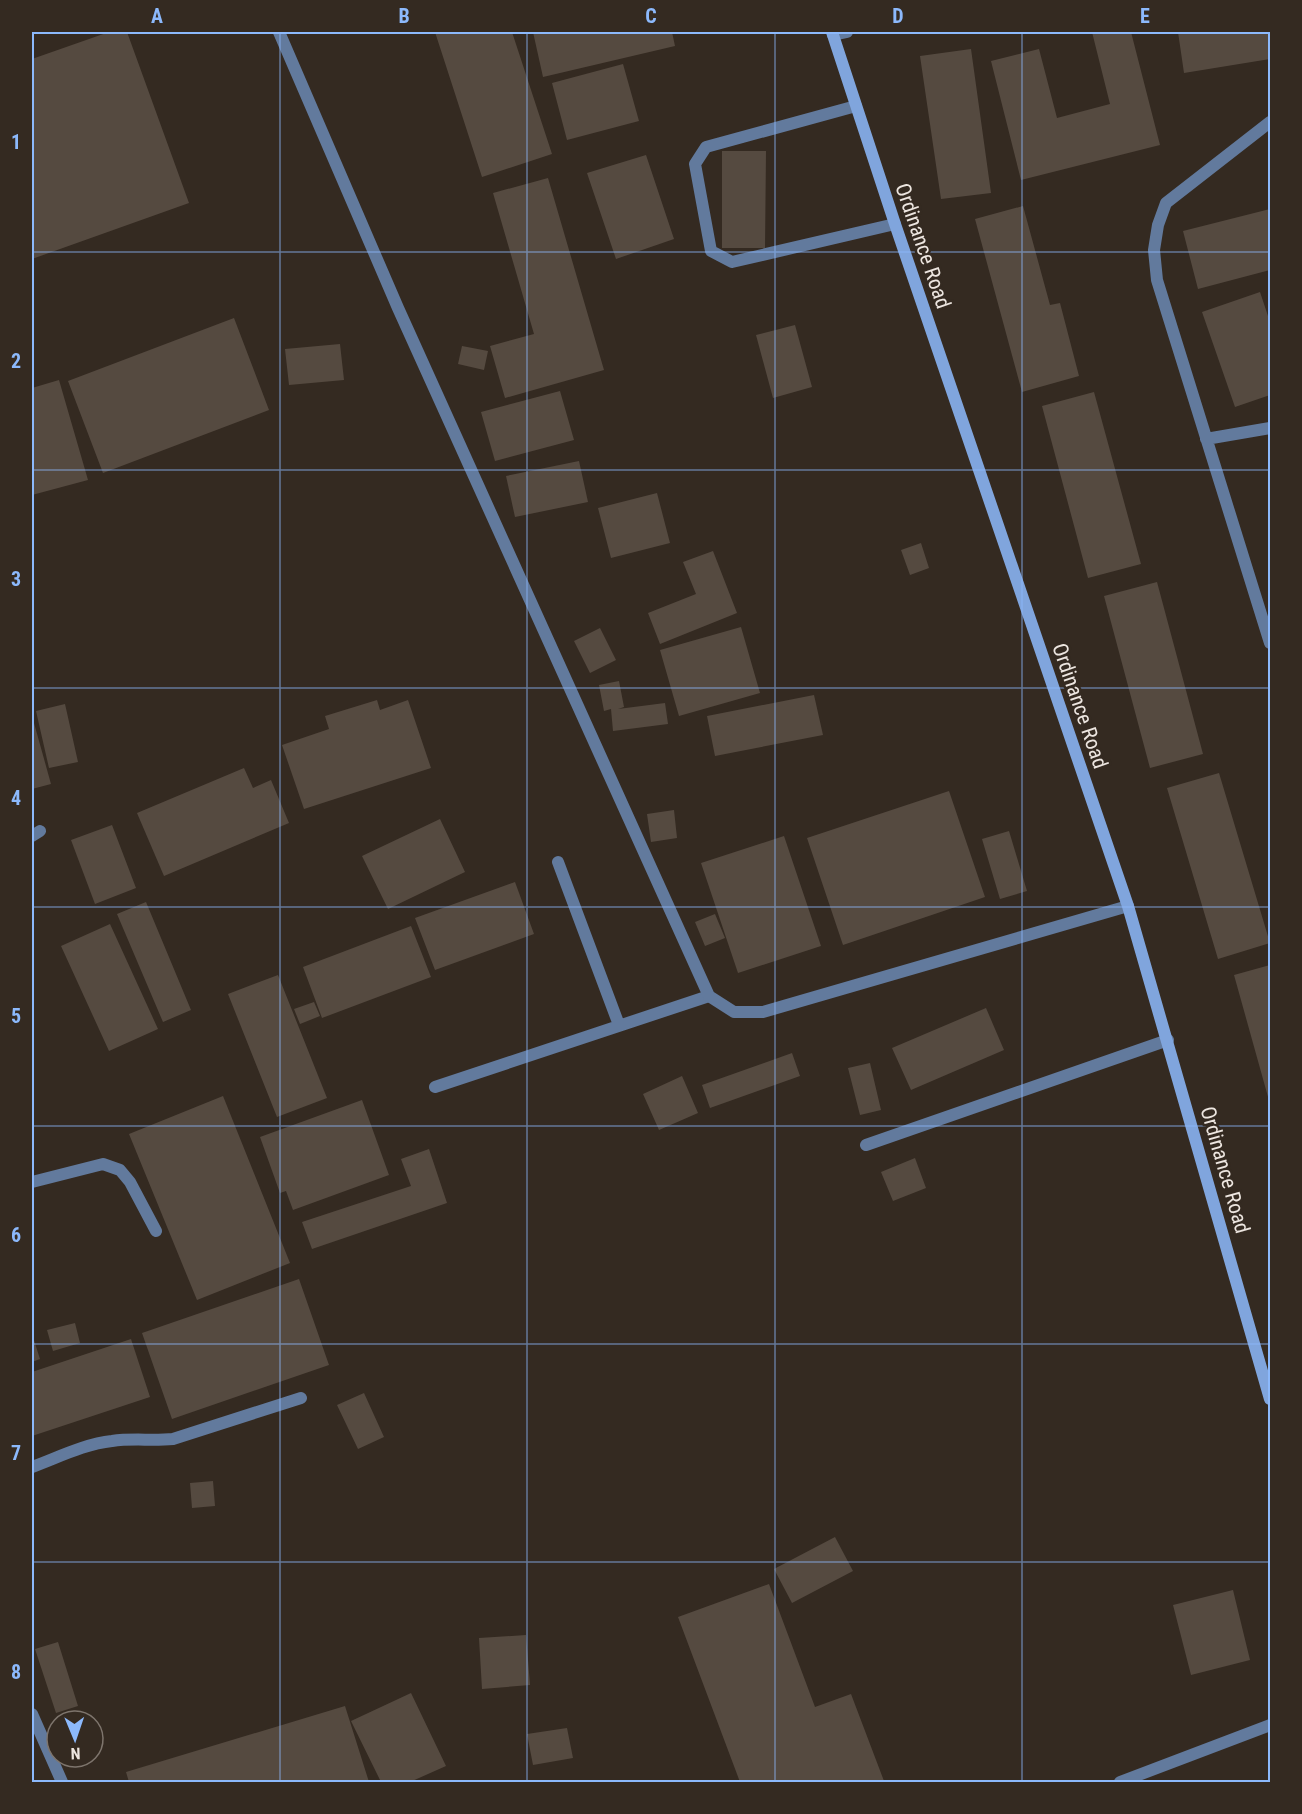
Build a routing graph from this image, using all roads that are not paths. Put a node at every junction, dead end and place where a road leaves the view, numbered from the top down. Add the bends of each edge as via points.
1 (279, 32) edge
2 (847, 32) edge
3 (832, 33) edge
4 (856, 106) junction
5 (1270, 122) edge
6 (895, 224) junction
7 (1270, 428) edge
8 (1206, 439) junction
9 (1270, 644) edge
10 (558, 862) dead end
11 (1128, 906) junction
12 (709, 996) junction
13 (619, 1025) junction
14 (1168, 1041) junction
15 (435, 1087) dead end
16 (866, 1145) dead end
17 (32, 1182) edge
18 (156, 1231) dead end
19 (301, 1398) dead end
20 (1270, 1399) edge
21 (32, 1467) edge
22 (32, 1714) edge
23 (1270, 1725) edge
24 (62, 1782) edge
25 (1120, 1782) edge

1 - 12 street via 398,308
2 - 3 street
3 - 4 street, Ordinance Road
4 - 6 street, Ordinance Road
4 - 6 street via 706,147 695,164 711,251 732,262
5 - 8 street via 1166,202 1158,225 1154,250 1157,280
6 - 11 street, Ordinance Road
7 - 8 street
8 - 9 street
10 - 13 street
11 - 12 street via 763,1012 734,1012
11 - 14 street, Ordinance Road
12 - 13 street
13 - 15 street
14 - 16 street
14 - 20 street, Ordinance Road
17 - 18 street via 103,1164 120,1170
19 - 21 street via 173,1439 112,1441
22 - 24 street
23 - 25 street

